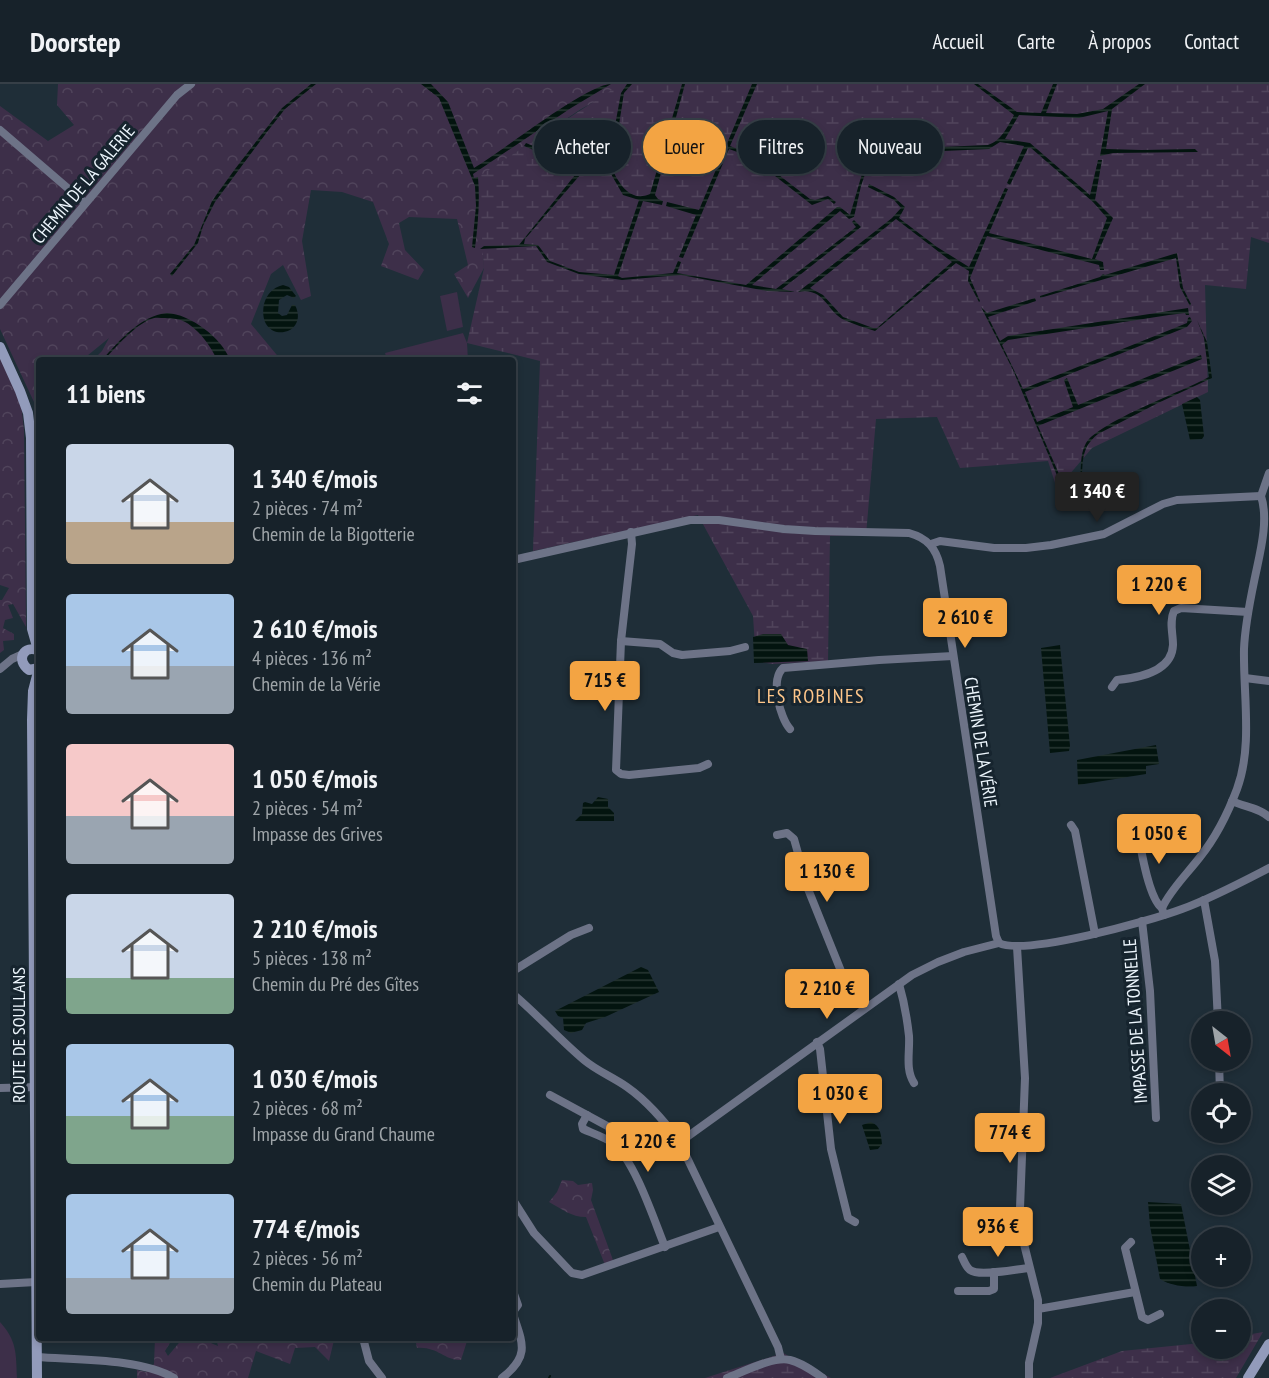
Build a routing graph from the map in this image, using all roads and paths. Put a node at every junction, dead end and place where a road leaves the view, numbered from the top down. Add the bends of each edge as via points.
1 (191, 84) edge
2 (0, 130) edge
3 (85, 203) junction
4 (0, 305) edge
5 (0, 347) edge
6 (1269, 473) edge
7 (1261, 496) junction
8 (631, 532) junction
9 (931, 544) junction
10 (516, 559) edge
11 (1248, 612) junction
12 (32, 629) junction
13 (621, 641) junction
14 (36, 642) edge
15 (745, 647) dead end
16 (36, 650) edge
17 (24, 652) junction
18 (953, 656) junction
19 (25, 667) junction
20 (36, 669) edge
21 (0, 670) edge
22 (1245, 678) junction
23 (36, 680) edge
24 (1269, 681) edge
25 (1112, 687) dead end
26 (33, 691) junction
27 (790, 729) dead end
28 (708, 764) dead end
29 (1232, 801) junction
30 (1269, 817) edge
31 (1071, 825) dead end
32 (1138, 833) dead end
33 (777, 835) dead end
34 (1269, 868) edge
35 (1204, 900) junction
36 (1163, 911) junction
37 (1142, 921) junction
38 (589, 928) dead end
39 (1095, 934) junction
40 (999, 943) junction
41 (1017, 947) junction
42 (516, 969) edge
43 (899, 984) junction
44 (36, 988) edge
45 (516, 997) edge
46 (864, 1009) junction
47 (1217, 1011) edge
48 (817, 1042) junction
49 (914, 1083) dead end
50 (36, 1087) edge
51 (0, 1088) edge
52 (550, 1095) dead end
53 (587, 1115) junction
54 (1156, 1118) dead end
55 (680, 1142) junction
56 (612, 1143) junction
57 (516, 1205) edge
58 (855, 1222) dead end
59 (719, 1227) junction
60 (1131, 1242) dead end
61 (666, 1247) junction
62 (962, 1257) dead end
63 (1029, 1268) junction
64 (994, 1272) junction
65 (36, 1282) edge
66 (0, 1284) edge
67 (958, 1291) dead end
68 (1135, 1292) junction
69 (1038, 1309) junction
70 (1160, 1314) dead end
71 (516, 1322) edge
72 (37, 1341) edge
73 (364, 1341) edge
74 (1269, 1344) edge
75 (37, 1357) junction
76 (781, 1359) junction
77 (37, 1378) edge
78 (174, 1378) edge
79 (382, 1378) edge
80 (502, 1378) edge
81 (727, 1378) edge
82 (823, 1378) edge
83 (1029, 1378) edge
84 (1248, 1378) edge

1 - 3 street, CHEMIN DE LA GALERIE via 177,95
2 - 3 street
3 - 4 street, CHEMIN DE LA GALERIE
5 - 12 main road via 27,411 32,448
6 - 7 street
7 - 9 street via 1177,500 1104,534 1051,545 994,548 940,541
7 - 11 street via 1263,536
8 - 9 street via 690,520 719,520 784,530 909,533
8 - 10 street
8 - 13 street
9 - 18 street, CHEMIN DE LA VÉRIE via 940,566
11 - 22 street
11 - 25 street via 1181,608 1174,611 1171,655 1146,676 1117,680
12 - 14 main road
12 - 17 main road
13 - 15 street via 660,644 682,655
13 - 28 street via 615,767 618,772 629,775
16 - 17 main road
17 - 19 main road, ROUTE DE SOULLANS via 21,660
17 - 21 street
18 - 27 street via 783,668 776,684 781,712
18 - 40 street, CHEMIN DE LA VÉRIE
19 - 20 main road
19 - 21 street via 8,666
19 - 26 main road, ROUTE DE SOULLANS
22 - 24 street
22 - 29 street via 1245,743
23 - 26 main road, ROUTE DE SOULLANS
26 - 44 main road, ROUTE DE SOULLANS
29 - 30 street via 1261,810
29 - 36 street via 1207,848 1167,897
31 - 39 street
32 - 36 street via 1154,896
33 - 46 street via 787,833 794,839 826,936 843,976
34 - 35 street
35 - 36 street
35 - 47 street via 1215,961
36 - 37 street
37 - 39 street
37 - 54 street, IMPASSE DE LA TONNELLE via 1150,991
38 - 42 street
39 - 41 street
40 - 41 street
40 - 43 street via 938,962
41 - 63 street via 1025,1078 1020,1208
43 - 46 street
43 - 49 street via 909,1039 909,1075
45 - 55 street via 585,1061 645,1101
46 - 48 street
48 - 55 street
48 - 58 street via 831,1149 849,1218
50 - 51 street
52 - 53 street
53 - 56 street via 609,1127
53 - 56 street via 583,1129
55 - 59 street
56 - 61 street via 633,1171
57 - 61 street via 534,1233 576,1275
59 - 61 street
59 - 76 street
60 - 68 street via 1125,1248
62 - 64 street via 973,1272
63 - 64 street
63 - 69 street
64 - 67 street via 994,1289
65 - 66 street
68 - 69 street
68 - 70 street via 1142,1317 1148,1320
69 - 83 street
71 - 80 street via 523,1344 521,1358
72 - 75 main road, ROUTE DE SOULLANS
73 - 79 street via 369,1361
74 - 84 main road
75 - 77 main road, ROUTE DE SOULLANS
75 - 78 street via 151,1367
76 - 81 street
76 - 82 street via 801,1364

